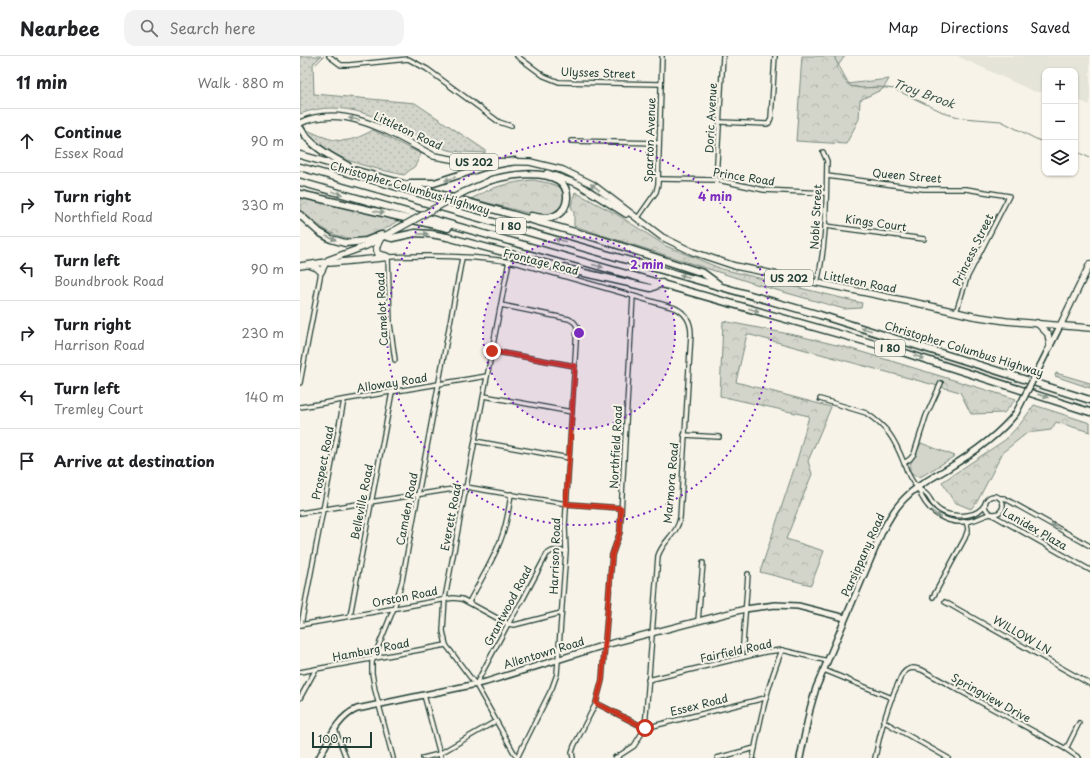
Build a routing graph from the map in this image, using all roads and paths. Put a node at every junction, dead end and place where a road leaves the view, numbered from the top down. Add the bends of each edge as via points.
1 (329, 56) edge
2 (412, 56) edge
3 (517, 56) edge
4 (662, 56) edge
5 (723, 56) edge
6 (774, 56) edge
7 (408, 59) junction
8 (661, 84) junction
9 (302, 122) edge
10 (720, 122) junction
11 (511, 126) dead end
12 (300, 128) edge
13 (571, 141) dead end
14 (660, 143) junction
15 (823, 152) dead end
16 (300, 154) edge
17 (514, 161) junction
18 (300, 167) edge
19 (359, 171) junction
20 (827, 176) junction
21 (659, 179) junction
22 (491, 180) junction
23 (716, 180) junction
24 (300, 182) edge
25 (400, 183) junction
26 (826, 193) junction
27 (300, 194) edge
28 (1009, 196) joint
29 (468, 202) junction
30 (300, 215) edge
31 (637, 219) junction
32 (825, 226) junction
33 (486, 235) junction
34 (384, 237) junction
35 (924, 239) dead end
36 (388, 257) junction
37 (462, 258) junction
38 (508, 261) junction
39 (326, 262) junction
40 (1090, 264) edge
41 (309, 265) junction
42 (300, 266) edge
43 (321, 272) junction
44 (662, 284) junction
45 (817, 284) junction
46 (722, 287) junction
47 (634, 296) junction
48 (501, 306) junction
49 (956, 312) junction
50 (684, 313) joint
51 (1038, 324) junction
52 (1060, 326) junction
53 (1090, 328) edge
54 (1050, 346) junction
55 (492, 351) junction
56 (395, 360) dead end
57 (575, 366) junction
58 (487, 376) junction
59 (300, 383) edge
60 (941, 383) dead end
61 (439, 384) junction
62 (392, 392) junction
63 (484, 396) junction
64 (820, 399) dead end
65 (344, 400) junction
66 (1090, 400) edge
67 (300, 407) edge
68 (572, 412) junction
69 (1090, 412) edge
70 (684, 435) junction
71 (719, 437) dead end
72 (475, 441) junction
73 (570, 458) junction
74 (904, 463) junction
75 (466, 487) junction
76 (918, 488) junction
77 (419, 493) junction
78 (511, 494) junction
79 (1000, 498) junction
80 (371, 501) junction
81 (566, 504) junction
82 (985, 504) junction
83 (621, 508) junction
84 (323, 509) junction
85 (300, 513) edge
86 (991, 514) junction
87 (965, 516) junction
88 (966, 521) junction
89 (1090, 546) edge
90 (566, 551) junction
91 (702, 563) dead end
92 (1090, 570) edge
93 (748, 574) dead end
94 (933, 597) dead end
95 (445, 598) junction
96 (469, 602) junction
97 (945, 602) dead end
98 (394, 608) junction
99 (745, 609) junction
100 (561, 613) junction
101 (350, 616) junction
102 (845, 618) junction
103 (698, 621) junction
104 (508, 624) junction
105 (301, 625) edge
106 (652, 633) junction
107 (446, 645) junction
108 (605, 645) junction
109 (782, 650) junction
110 (742, 657) junction
111 (373, 659) junction
112 (558, 660) junction
113 (828, 661) junction
114 (316, 669) junction
115 (824, 670) junction
116 (300, 672) edge
117 (648, 680) junction
118 (1090, 684) edge
119 (476, 685) junction
120 (424, 695) junction
121 (300, 698) edge
122 (765, 698) junction
123 (892, 698) junction
124 (596, 703) junction
125 (379, 704) junction
126 (496, 721) junction
127 (883, 721) junction
128 (1079, 723) dead end
129 (645, 728) junction
130 (335, 729) junction
131 (755, 748) junction
132 (1066, 749) junction
133 (440, 756) edge
134 (319, 758) edge
135 (346, 758) edge
136 (393, 758) edge
137 (423, 758) edge
138 (517, 758) edge
139 (573, 758) edge
140 (617, 758) edge
141 (717, 758) edge
142 (753, 758) edge
143 (800, 758) edge
144 (875, 758) edge
145 (948, 758) edge
146 (1079, 758) edge

1 - 7 street via 341,65
2 - 7 street
3 - 8 street, Ulysses Street via 556,82
4 - 8 street, Sparton Avenue
5 - 10 street, Doric Avenue
6 - 10 street via 769,123
7 - 11 street via 427,69 499,122
8 - 14 street, Sparton Avenue
17 -> 9 main road, Littleton Road / US 202 via 472,162 441,158 379,127 352,118 330,116
10 - 23 street, Doric Avenue
12 - 19 highway via 321,151
13 - 14 street
14 - 21 street, Sparton Avenue
15 - 20 street, Noble Street via 827,161
16 - 19 highway
17 -> 25 highway via 484,167 434,183
31 -> 17 main road, Littleton Road / US 202 via 592,184 572,174 543,164
46 -> 18 highway, Christopher Columbus Highway / I 80
19 - 25 highway
20 - 26 street, Noble Street
20 - 28 street, Queen Street via 923,189 966,189
21 - 23 street, Prince Road
21 - 31 street, Sparton Avenue via 656,192
22 - 29 highway via 521,175 552,178 565,188 566,203 558,214 541,218
22 - 31 main road, Littleton Road / US 202 via 520,172 549,174 578,184
22 - 34 main road, Littleton Road / US 202, bridge via 464,192
23 - 26 street, Prince Road via 764,190
24 -> 33 highway, Christopher Columbus Highway / I 80
25 - 29 highway
26 - 32 street, Noble Street
27 -> 33 highway
28 - 49 street, Princess Street via 968,278
29 - 46 highway via 596,238 703,273
30 -> 34 highway via 319,232 340,241 360,243 381,235
31 - 45 main road, Littleton Road / US 202 via 674,243 720,262
32 - 35 street, Kings Court
32 - 45 street, Noble Street via 824,253
33 -> 44 highway, Christopher Columbus Highway / I 80
34 - 36 main road via 377,245 377,251 378,254
34 - 39 main road, Littleton Road / US 202
34 -> 44 highway via 392,238 415,233 439,235 570,270 651,288
36 - 37 street, Frontage Road
36 - 39 main road
36 - 56 street, Camelot Road via 390,324
37 - 38 street, Frontage Road
37 - 61 street, Camden Road
38 - 47 street, Frontage Road
38 - 48 street, Everett Road
39 - 41 main road, Littleton Road / US 202
39 - 43 main road
40 - 52 main road
41 - 42 main road, Littleton Road / US 202
41 - 43 main road
43 - 59 street
44 -> 69 highway, Christopher Columbus Highway / I 80 via 904,352
45 - 49 main road, Littleton Road / US 202
66 -> 46 highway, Christopher Columbus Highway / I 80
47 - 50 street, Frontage Road
47 - 83 street, Northfield Road
48 - 55 street, Everett Road
48 - 57 street, Harrison Road via 574,322 577,326
49 - 51 main road, Littleton Road / US 202
50 - 70 street, Marmora Road via 691,327
51 - 52 main road, Littleton Road / US 202
51 - 54 main road via 1048,334
52 - 53 main road, Littleton Road
52 - 54 street, Parsippany Road
54 - 76 street, Parsippany Road, bridge via 1016,414 1005,427 965,458
55 - 57 street
55 - 58 street, Everett Road
57 - 68 street, Harrison Road
58 - 61 street, Alloway Road
58 - 63 street, Everett Road
60 - 74 street via 926,416 913,456
61 - 62 street, Alloway Road
61 - 77 street, Camden Road
62 - 65 street, Alloway Road
62 - 80 street, Belleville Road
63 - 68 street
63 - 72 street, Everett Road
64 - 74 street via 872,417 891,434
65 - 67 street, Alloway Road
65 - 84 street, Prospect Road
68 - 73 street, Harrison Road
70 - 71 street
70 - 106 street, Marmora Road via 680,518 675,532 663,545 658,556
72 - 73 street
72 - 75 street, Everett Road
73 - 81 street, Harrison Road
74 - 76 street via 910,479
75 - 77 street
75 - 78 street
75 - 95 street, Everett Road
76 - 87 street via 942,512
76 -> 88 street, Lanidex Plaza via 921,498 935,514 944,519
76 - 102 street, Parsippany Road via 899,505 882,532
77 - 80 street
77 - 98 street, Camden Road via 402,582
78 - 81 street
78 - 96 street via 508,516 497,550
79 - 82 street, Lanidex Plaza via 991,496
79 - 86 street, Lanidex Plaza via 1003,502 1002,509
89 -> 79 street, Lanidex Plaza
80 - 84 street
80 - 101 street, Belleville Road
81 - 83 street
81 - 90 street, Harrison Road
82 - 86 street, Lanidex Plaza
82 - 87 street, Lanidex Plaza via 978,512
83 - 108 street, Northfield Road via 620,532 612,555
84 - 85 street
84 - 105 street, Prospect Road
86 - 88 street, Lanidex Plaza
86 - 92 street, Lanidex Plaza
87 - 88 street
88 - 94 street via 968,529 965,538
90 - 100 street, Harrison Road
90 - 104 street, Grantwood Road via 552,551 547,554
91 - 103 street
93 - 99 street
95 - 96 street, Orston Road
95 - 98 street, Orston Road
95 - 107 street, Everett Road via 443,631
96 - 104 street, Orston Road
97 - 118 street, WILLOW LN
98 - 101 street, Orston Road
98 - 111 street, Camden Road
99 - 102 street, Allentown Road via 775,605 798,606
99 - 103 street, Allentown Road
99 - 110 street
100 - 104 street via 514,625
100 - 112 street, Harrison Road
101 - 105 street, Orston Road
102 - 113 street, Parsippany Road
103 - 106 street, Allentown Road
104 - 119 street, Grantwood Road
106 - 108 street, Allentown Road
106 - 117 street, Marmora Road
107 - 111 street, Hamburg Road
107 - 119 street, Everett Road
108 - 112 street, Allentown Road
108 - 124 street, Northfield Road via 602,680
109 - 110 street, Fairfield Road
109 - 113 street, Fairfield Road
109 - 122 street
110 - 117 street, Fairfield Road
111 - 114 street, Hamburg Road
111 - 125 street, Camden Road via 372,673
112 - 119 street, Allentown Road
112 - 138 street, Harrison Road via 552,688
113 - 115 street, Parsippany Road
114 - 116 street, Hamburg Road
114 - 121 street
115 - 123 street
115 - 143 street, Parsippany Road via 810,709
117 - 129 street, Marmora Road
119 - 120 street, Allentown Road
119 - 126 street, Everett Road
120 - 125 street, Allentown Road
120 - 133 street
122 - 129 street, Essex Road
122 - 131 street
123 - 127 street
123 - 132 street, Springview Drive via 906,670 922,670
124 - 129 street
124 - 139 street, Northfield Road via 574,746
125 - 130 street, Allentown Road via 352,711
125 - 136 street, Camden Road
126 - 133 street
126 - 138 street, Everett Road
127 - 144 street
127 - 145 street
128 - 132 street
129 - 140 street, Marmora Road via 634,746
130 - 134 street, Allentown Road
130 - 135 street
131 - 141 street
131 - 142 street
132 - 146 street, Springview Drive
133 - 137 street

